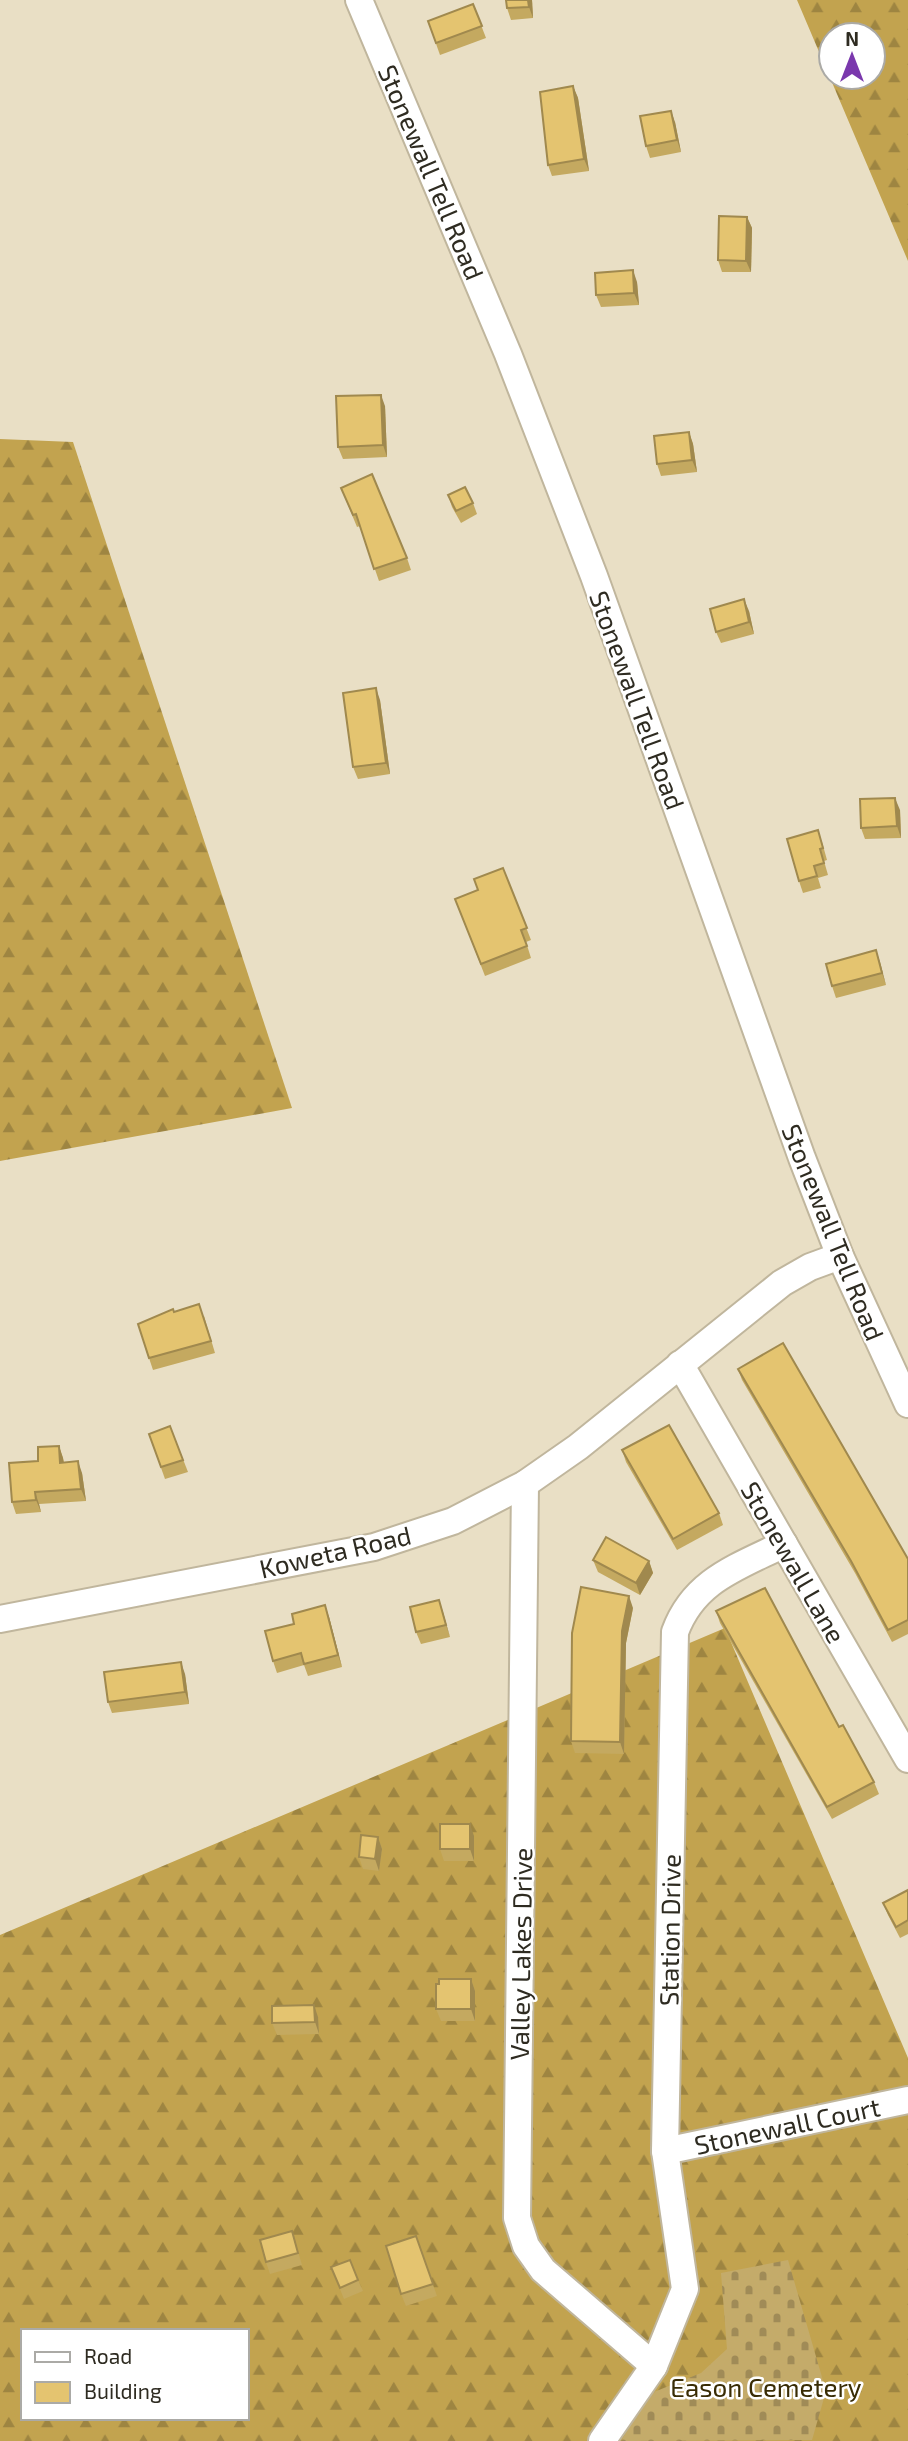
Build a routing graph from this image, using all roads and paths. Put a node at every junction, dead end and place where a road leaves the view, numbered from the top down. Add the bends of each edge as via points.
1 (359, 0) edge
2 (840, 1256) junction
3 (680, 1364) junction
4 (908, 1404) edge
5 (525, 1484) junction
6 (784, 1544) junction
7 (0, 1619) edge
8 (908, 1759) edge
9 (908, 2099) edge
10 (666, 2151) junction
11 (654, 2366) junction
12 (602, 2441) edge

1 - 2 street, Stonewall Tell Road via 508,354 594,576
2 - 3 street, Koweta Road via 810,1266 782,1283
2 - 4 street, Stonewall Tell Road
3 - 5 street, Koweta Road
3 - 6 street, Stonewall Lane
5 - 7 street, Koweta Road via 453,1521 374,1547
5 - 11 street, Valley Lakes Drive via 517,2218 526,2246 542,2270
6 - 8 street, Stonewall Lane
6 - 10 street, Station Drive via 723,1574 694,1595 675,1632
9 - 10 street, Stonewall Court
10 - 11 street, Station Drive via 685,2288
11 - 12 street, Station Drive

